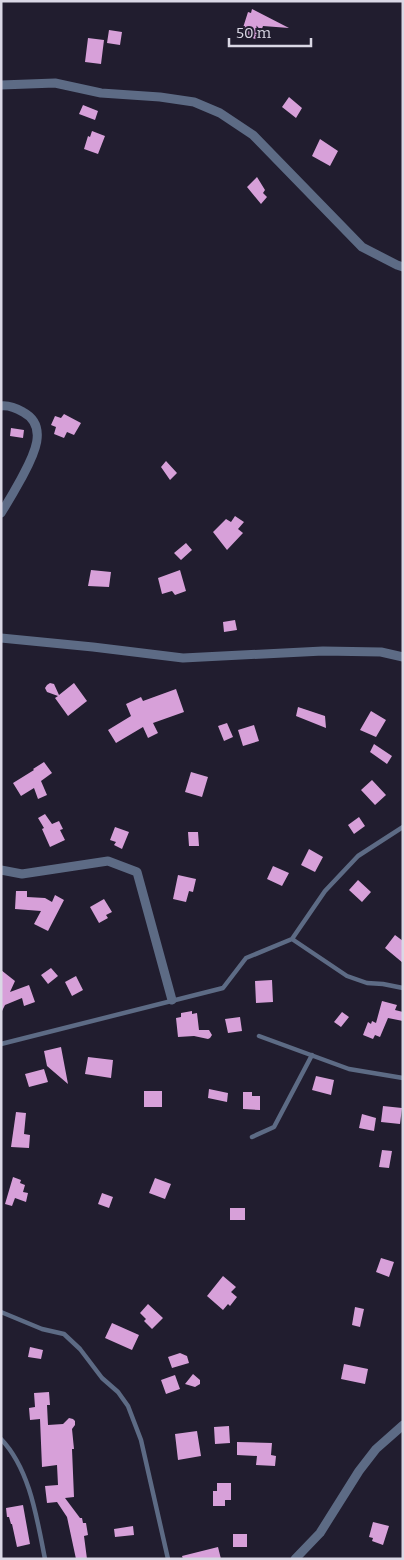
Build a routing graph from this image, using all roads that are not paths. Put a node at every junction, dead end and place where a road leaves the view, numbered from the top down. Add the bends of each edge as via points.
1 (1, 85) edge
2 (403, 266) edge
3 (1, 406) edge
4 (1, 513) edge
5 (1, 638) edge
6 (403, 657) edge
7 (403, 827) edge
8 (1, 870) edge
9 (292, 939) junction
10 (403, 988) edge
11 (172, 1000) junction
12 (259, 1036) dead end
13 (1, 1044) edge
14 (312, 1055) junction
15 (403, 1078) edge
16 (252, 1137) dead end
17 (1, 1312) edge
18 (403, 1425) edge
19 (1, 1439) edge
20 (45, 1559) edge
21 (168, 1559) edge
22 (295, 1559) edge

1 - 2 street via 55,83 101,93 194,102 220,112 253,136 362,247
3 - 4 street via 8,405 26,414 36,426 38,438 33,456
5 - 6 street via 183,658 323,651 381,652
7 - 9 lane via 358,856 325,891
8 - 11 street via 22,874 108,861 137,872
9 - 10 lane via 347,976 367,983
9 - 11 lane via 246,958 223,988
11 - 13 lane
12 - 14 lane
14 - 15 lane via 350,1069
14 - 16 lane via 274,1127
17 - 21 lane via 42,1329 64,1334 128,1406 141,1440
18 - 22 street via 376,1448 320,1533
19 - 20 lane via 17,1459 28,1486

